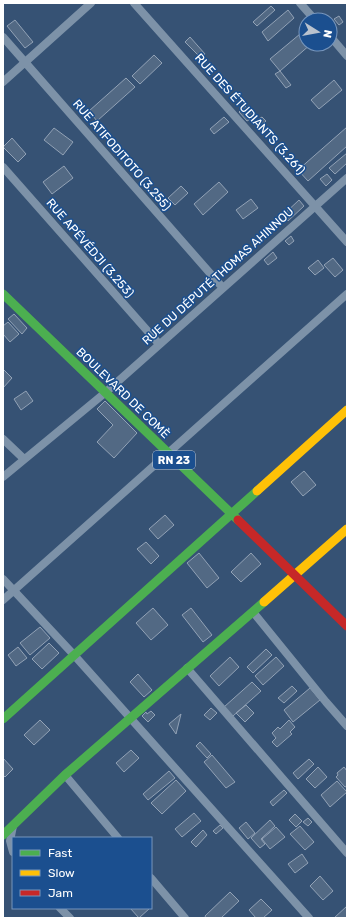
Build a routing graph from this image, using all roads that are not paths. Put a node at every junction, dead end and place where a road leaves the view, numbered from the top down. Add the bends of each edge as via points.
1 (91, 3) edge
2 (134, 3) edge
3 (300, 3) edge
4 (308, 12) edge
5 (3, 37) edge
6 (338, 45) edge
7 (347, 56) edge
8 (25, 62) junction
9 (3, 82) edge
10 (3, 167) edge
11 (347, 178) edge
12 (315, 206) junction
13 (347, 242) edge
14 (223, 288) junction
15 (3, 294) edge
16 (347, 294) edge
17 (159, 344) junction
18 (106, 392) junction
19 (347, 410) edge
20 (3, 438) edge
21 (168, 454) junction
22 (24, 459) junction
23 (3, 477) edge
24 (231, 514) junction
25 (347, 529) edge
26 (294, 576) junction
27 (3, 579) edge
28 (14, 590) junction
29 (3, 600) edge
30 (253, 612) junction
31 (347, 626) edge
32 (74, 655) junction
33 (187, 668) junction
34 (130, 719) junction
35 (3, 720) edge
36 (347, 726) edge
37 (65, 775) junction
38 (13, 826) junction
39 (3, 835) edge
40 (117, 837) edge
41 (12, 848) edge
42 (347, 853) edge
43 (152, 879) edge
44 (61, 909) edge
45 (70, 918) edge
46 (185, 918) edge
47 (309, 918) edge

1 - 8 street
2 - 12 street, RUE DES ÉTUDIANTS (3.261)
3 - 4 street
5 - 8 street, RUE ATIFODITOTO (3.255)
6 - 7 street
8 - 9 street
8 - 14 street, RUE ATIFODITOTO (3.255)
10 - 17 street, RUE APÉVÉDJI (3.253)
11 - 12 street, RUE DU DÉPUTÉ THOMAS AHINNOU
12 - 13 street, RUE DES ÉTUDIANTS (3.261)
12 - 14 street, RUE DU DÉPUTÉ THOMAS AHINNOU
14 - 17 street, RUE DU DÉPUTÉ THOMAS AHINNOU
15 - 18 street, BOULEVARD DE COMÈ / RN 23
16 - 21 street
17 - 18 street, RUE DU DÉPUTÉ THOMAS AHINNOU
18 - 21 street, BOULEVARD DE COMÈ / RN 23
18 - 22 street, RUE DU DÉPUTÉ THOMAS AHINNOU
19 - 24 street
20 - 22 street
21 - 24 street, BOULEVARD DE COMÈ / RN 23
21 - 28 street
22 - 23 street, RUE DU DÉPUTÉ THOMAS AHINNOU
24 - 26 street, BOULEVARD DE COMÈ / RN 23
24 - 32 street
25 - 26 street
26 - 30 street
26 - 31 street, BOULEVARD DE COMÈ / RN 23
27 - 28 street
28 - 29 street
28 - 32 street
30 - 33 street
30 - 36 street
32 - 34 street
32 - 35 street
33 - 34 street
33 - 42 street
34 - 37 street
34 - 47 street
37 - 38 street
37 - 40 street
38 - 39 street
38 - 41 street via 10,841
43 - 46 street
44 - 45 street

